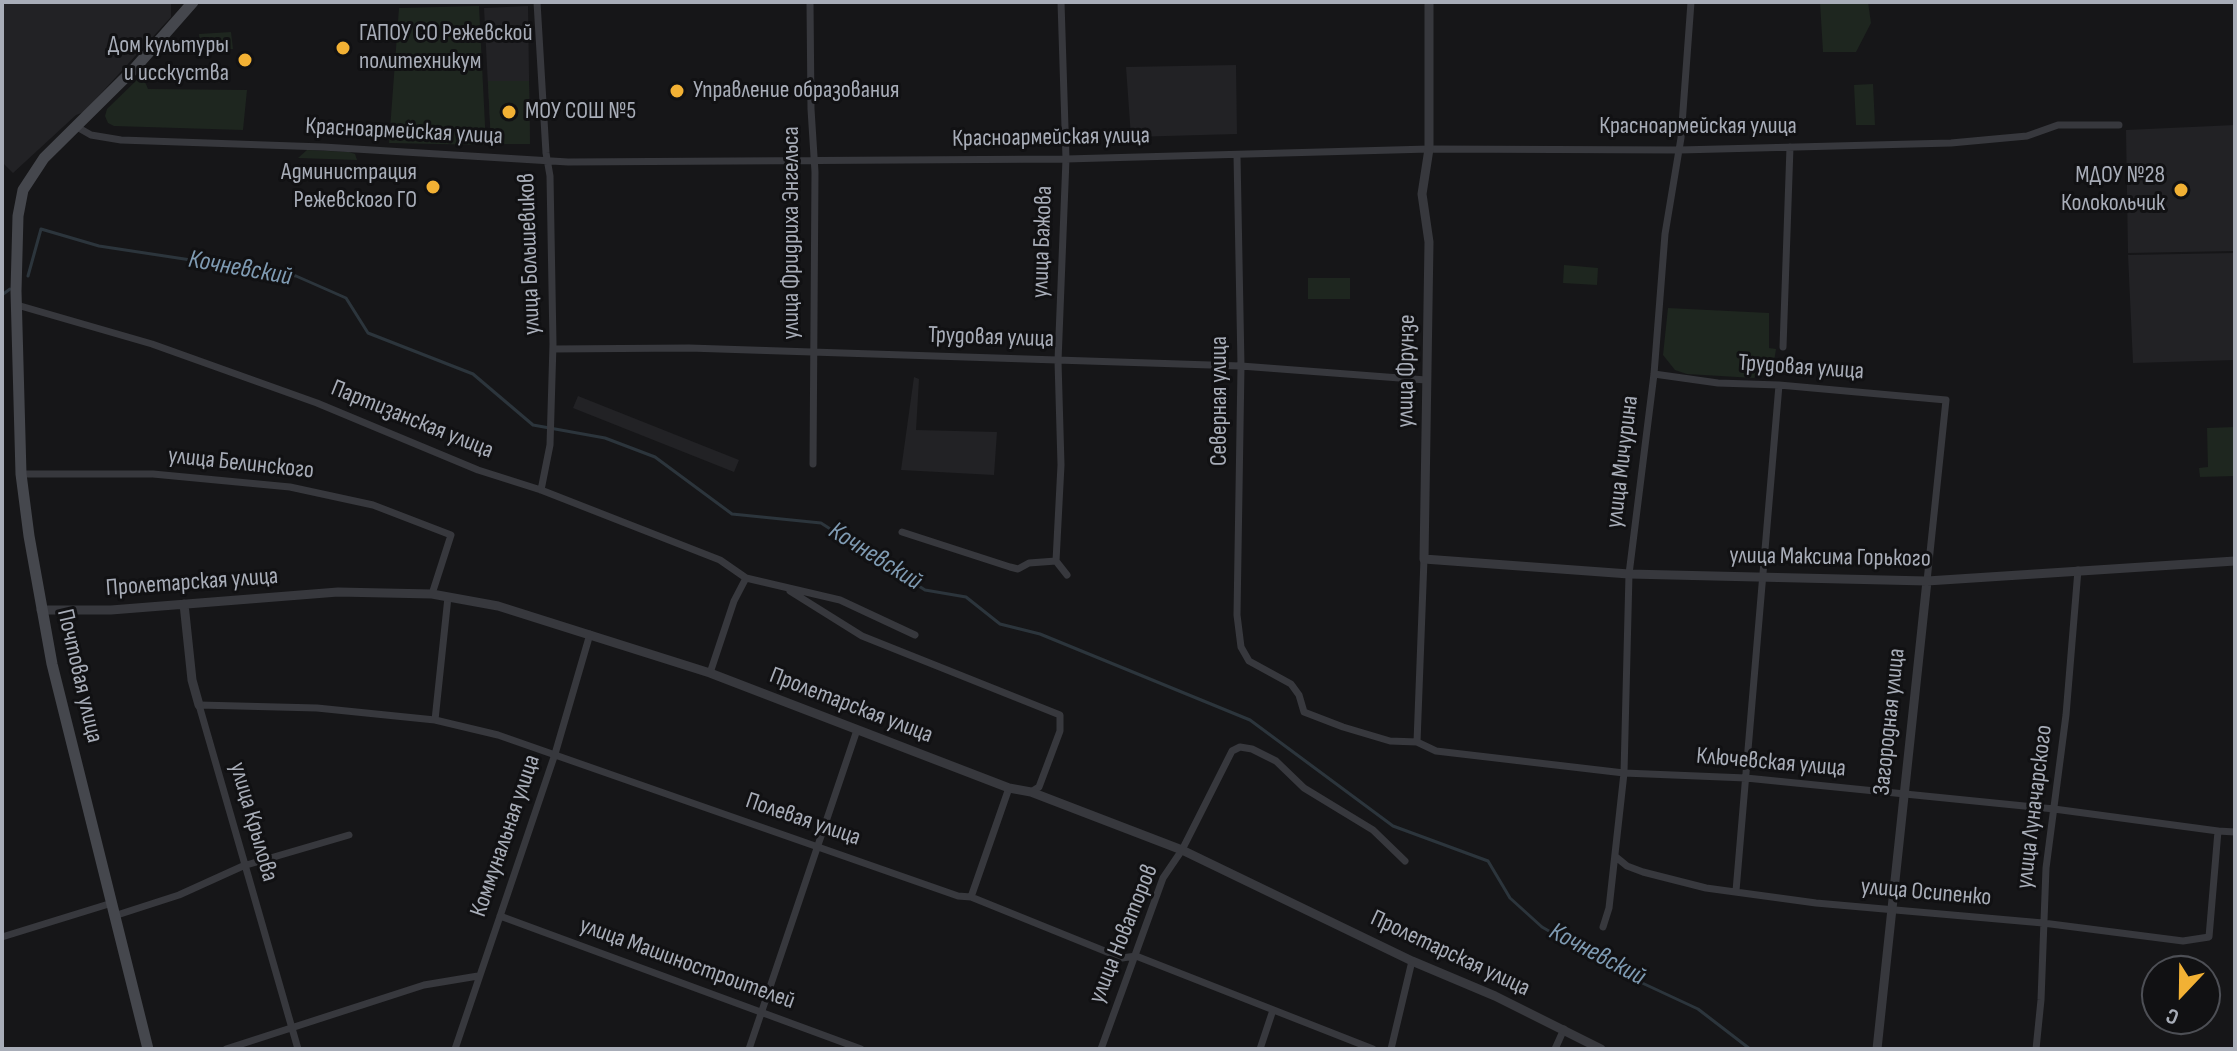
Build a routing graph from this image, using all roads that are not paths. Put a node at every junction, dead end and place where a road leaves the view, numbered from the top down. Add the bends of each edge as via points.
1 (193, 2) edge
2 (537, 2) edge
3 (810, 2) edge
4 (1061, 2) edge
5 (1429, 2) edge
6 (1691, 2) edge
7 (2119, 125) dead end
8 (77, 127) junction
9 (1790, 147) junction
10 (1429, 149) junction
11 (1680, 150) junction
12 (1237, 155) junction
13 (1066, 159) junction
14 (548, 160) junction
15 (814, 160) junction
16 (17, 305) junction
17 (1783, 347) dead end
18 (553, 349) junction
19 (813, 351) junction
20 (1058, 361) junction
21 (1241, 366) junction
22 (1654, 374) junction
23 (1426, 380) junction
24 (1779, 385) junction
25 (1946, 400) joint
26 (813, 464) dead end
27 (21, 474) junction
28 (541, 490) junction
29 (902, 532) dead end
30 (1424, 559) junction
31 (1056, 561) junction
32 (2235, 561) edge
33 (2078, 570) junction
34 (1629, 574) junction
35 (1067, 575) dead end
36 (1761, 577) junction
37 (746, 578) junction
38 (1927, 581) junction
39 (785, 588) junction
40 (432, 594) junction
41 (448, 597) junction
42 (184, 604) junction
43 (41, 610) junction
44 (590, 634) junction
45 (915, 635) dead end
46 (1241, 647) joint
47 (710, 673) junction
48 (199, 705) junction
49 (435, 720) junction
50 (857, 730) junction
51 (1417, 742) junction
52 (555, 754) junction
53 (1624, 773) junction
54 (1746, 778) junction
55 (1009, 788) junction
56 (1031, 792) junction
57 (1902, 795) junction
58 (2054, 809) junction
59 (2218, 831) junction
60 (2235, 832) edge
61 (349, 835) dead end
62 (819, 846) junction
63 (1182, 850) junction
64 (1616, 857) junction
65 (1405, 861) dead end
66 (243, 866) junction
67 (1736, 891) junction
68 (971, 897) junction
69 (112, 903) junction
70 (1891, 910) junction
71 (114, 916) junction
72 (500, 916) junction
73 (2043, 923) junction
74 (1603, 927) dead end
75 (2, 937) edge
76 (1136, 956) junction
77 (1412, 961) junction
78 (478, 976) junction
79 (1273, 1010) junction
80 (762, 1012) junction
81 (291, 1028) junction
82 (1564, 1029) junction
83 (148, 1049) edge
84 (226, 1049) edge
85 (298, 1049) edge
86 (455, 1049) edge
87 (749, 1049) edge
88 (861, 1049) edge
89 (1101, 1049) edge
90 (1260, 1049) edge
91 (1373, 1049) edge
92 (1391, 1049) edge
93 (1555, 1049) edge
94 (1601, 1049) edge
95 (1877, 1049) edge
96 (2036, 1049) edge

1 - 8 main road
2 - 14 street, улица Большевиков
3 - 15 street, улица Фридриха Энгельса
4 - 13 street, улица Бажова
5 - 10 street, улица Фрунзе
6 - 11 street, улица Мичурина
7 - 9 street, Красноармейская улица via 2058,125 2027,136 1951,143
8 - 14 street, Красноармейская улица via 121,140
8 - 16 main road, Почтовая улица via 44,158 20,197
9 - 11 street, Красноармейская улица
9 - 17 street
10 - 11 street, Красноармейская улица
10 - 12 street, Красноармейская улица
10 - 23 street, улица Фрунзе via 1422,194 1429,242
11 - 22 street, улица Мичурина via 1665,234
12 - 13 street, Красноармейская улица
12 - 21 street, Северная улица
13 - 15 street, Красноармейская улица
13 - 20 street, улица Бажова
14 - 15 street, Красноармейская улица
14 - 18 street, улица Большевиков
15 - 19 street, улица Фридриха Энгельса
16 - 27 main road, Почтовая улица
16 - 28 street, Партизанская улица via 152,344
18 - 19 street, Трудовая улица
18 - 28 street, улица Большевиков via 550,445
19 - 20 street, Трудовая улица
19 - 26 street, улица Фридриха Энгельса
20 - 21 street, Трудовая улица
20 - 31 street, улица Бажова via 1061,465
21 - 23 street, Трудовая улица
21 - 46 street, Северная улица
22 - 24 street, Трудовая улица
22 - 34 street, улица Мичурина
23 - 30 street, улица Фрунзе
24 - 25 street, Трудовая улица
24 - 36 street
25 - 38 street, Загородная улица
27 - 40 street, улица Белинского via 153,474 290,487 373,505 451,535
27 - 43 main road, Почтовая улица
28 - 37 street, Партизанская улица via 720,560
29 - 31 street via 1018,569
30 - 34 street, улица Максима Горького
30 - 51 street, улица Фрунзе
31 - 35 street
32 - 33 street, улица Максима Горького
33 - 38 street, улица Максима Горького
33 - 58 street, улица Луначарского
34 - 36 street, улица Максима Горького
34 - 53 street, улица Мичурина
36 - 38 street, улица Максима Горького
36 - 54 street
37 - 39 street, Партизанская улица
37 - 47 street
38 - 57 street, Загородная улица
39 - 45 street, Партизанская улица via 840,600
39 - 56 street, Партизанская улица via 862,636 1060,715 1060,731 1039,787
40 - 41 street, Пролетарская улица
40 - 42 street, Пролетарская улица via 338,592
41 - 44 street, Пролетарская улица
41 - 49 street
42 - 43 street, Пролетарская улица
42 - 48 street, улица Крылова
43 - 69 main road, Почтовая улица
44 - 47 street, Пролетарская улица
44 - 52 street, Коммунальная улица
46 - 51 street, Ключевская улица via 1249,661 1291,684 1304,712 1390,741
47 - 50 street, Пролетарская улица
48 - 49 street, Полевая улица via 317,708
48 - 66 street, улица Крылова
49 - 52 street, Полевая улица
50 - 55 street, Пролетарская улица
50 - 62 street
51 - 53 street, Ключевская улица via 1436,751
52 - 62 street, Полевая улица
52 - 72 street, Коммунальная улица
53 - 54 street, Ключевская улица
53 - 64 street, улица Мичурина
54 - 57 street, Ключевская улица
54 - 67 street
55 - 56 street, Пролетарская улица
55 - 68 street
56 - 63 street, Пролетарская улица
57 - 58 street, Ключевская улица
57 - 70 street, Загородная улица
58 - 59 street, Ключевская улица
58 - 73 street, улица Луначарского
59 - 60 street, Ключевская улица
59 - 73 street, улица Осипенко via 2209,937 2183,941
61 - 66 street
62 - 68 street, Полевая улица
62 - 80 street
63 - 65 street, улица Новаторов via 1232,751 1240,747 1276,761 1304,788 1373,830
63 - 76 street, улица Новаторов via 1163,878
63 - 77 street, Пролетарская улица
64 - 67 street, улица Осипенко via 1643,872
64 - 74 street, улица Мичурина
66 - 71 street
66 - 81 street, улица Крылова
67 - 70 street, улица Осипенко
68 - 76 street, Полевая улица via 1122,958
69 - 71 main road, Почтовая улица
69 - 75 street
70 - 73 street, улица Осипенко
70 - 95 street, Загородная улица
71 - 83 main road, Почтовая улица
72 - 78 street, Коммунальная улица
72 - 80 street, улица Машиностроителей
73 - 96 street, улица Луначарского
76 - 79 street, Полевая улица
76 - 89 street, улица Новаторов
77 - 82 street, Пролетарская улица
77 - 92 street
78 - 81 street via 424,985
78 - 86 street, Коммунальная улица
79 - 90 street
79 - 91 street, Полевая улица
80 - 87 street
80 - 88 street, улица Машиностроителей
81 - 84 street
81 - 85 street, улица Крылова
82 - 93 street
82 - 94 street, Пролетарская улица

